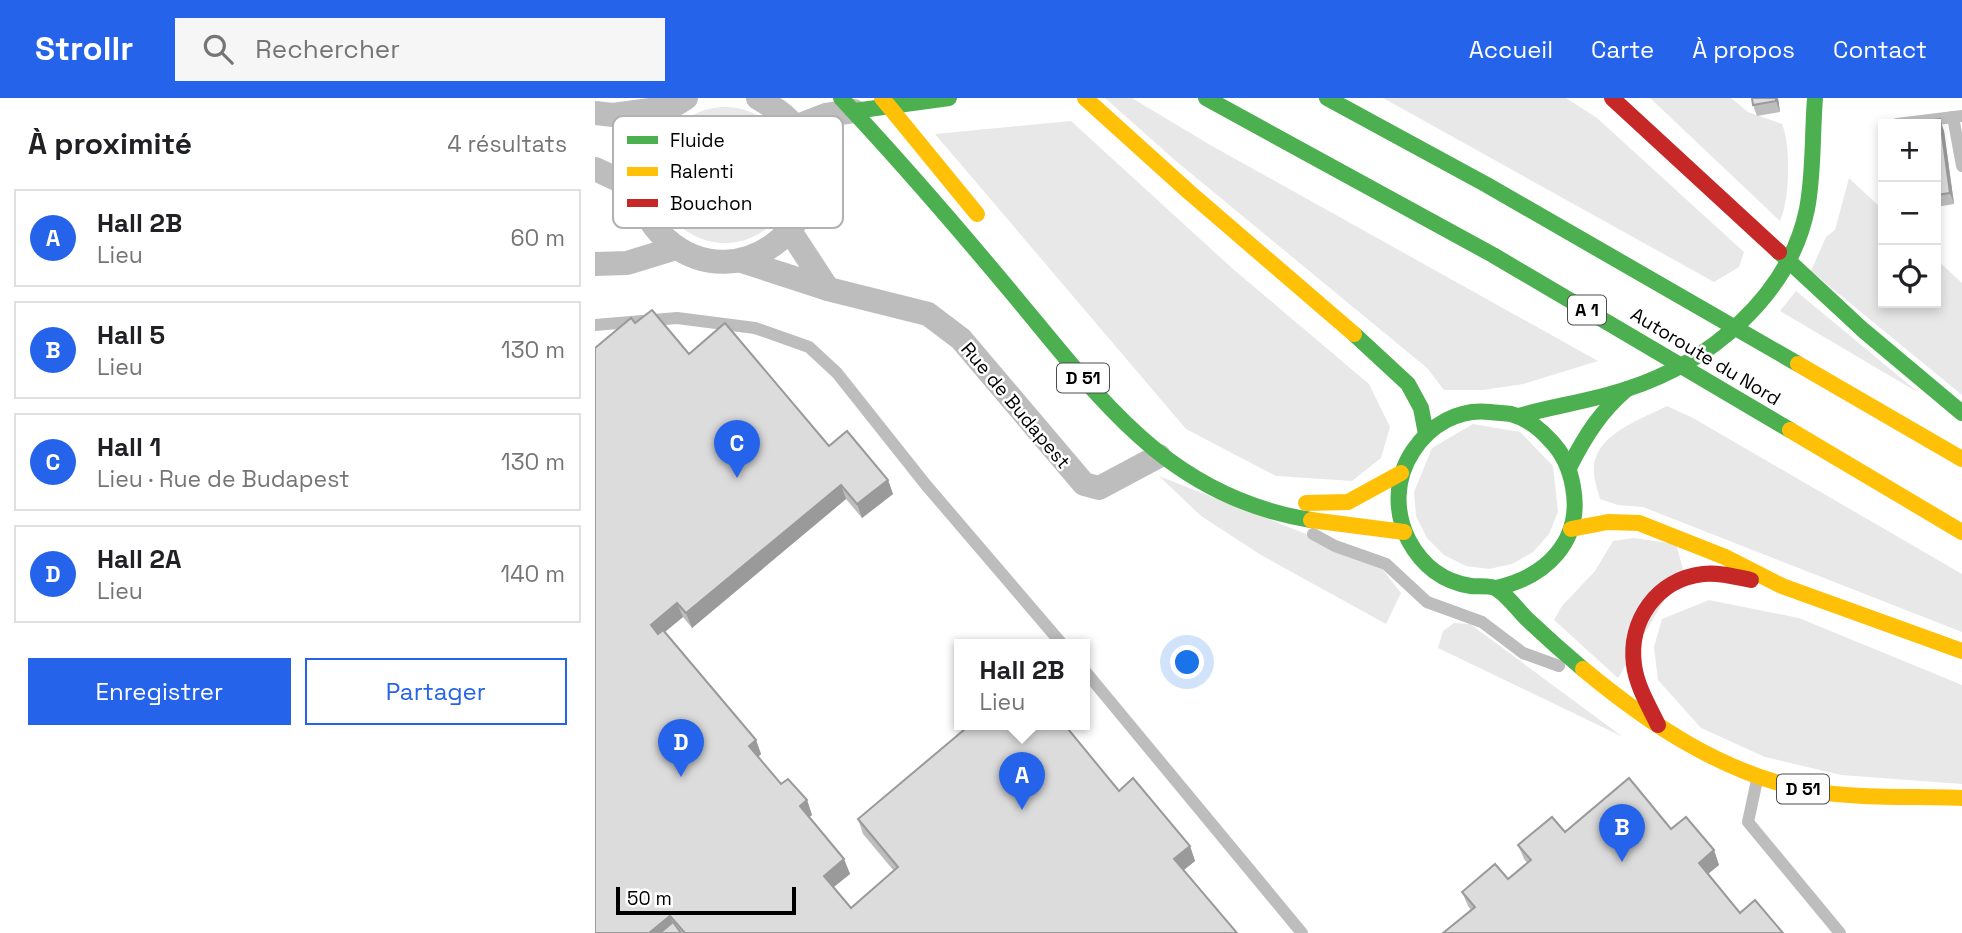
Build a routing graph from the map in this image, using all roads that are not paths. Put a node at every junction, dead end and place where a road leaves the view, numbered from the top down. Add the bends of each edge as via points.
1 (758, 98) edge
2 (949, 98) edge
3 (1085, 98) edge
4 (1206, 98) edge
5 (1327, 98) edge
6 (1612, 98) edge
7 (679, 102) edge
8 (886, 102) edge
9 (1812, 102) edge
10 (847, 105) edge
11 (595, 113) edge
12 (662, 116) edge
13 (783, 116) edge
14 (826, 116) edge
15 (1958, 116) edge
16 (1935, 119) edge
17 (1962, 166) edge
18 (595, 169) edge
19 (613, 177) edge
20 (655, 228) edge
21 (792, 228) edge
22 (990, 230) dead end
23 (790, 231) junction
24 (676, 248) junction
25 (742, 261) junction
26 (595, 264) edge
27 (828, 289) junction
28 (595, 325) edge
29 (1627, 389) junction
30 (1962, 413) edge
31 (1518, 416) junction
32 (1426, 434) junction
33 (1160, 456) junction
34 (1962, 459) edge
35 (1570, 467) junction
36 (1401, 473) junction
37 (1285, 497) dead end
38 (1279, 516) junction
39 (1571, 529) junction
40 (1404, 532) junction
41 (1962, 532) edge
42 (1782, 586) junction
43 (1496, 588) junction
44 (1547, 619) dead end
45 (1058, 639) edge
46 (1551, 643) junction
47 (1962, 651) edge
48 (1090, 677) edge
49 (1593, 677) junction
50 (1658, 725) junction
51 (1758, 777) junction
52 (1962, 798) edge
53 (1302, 933) edge
54 (1840, 933) edge

1 - 13 street
2 - 8 main road
3 - 32 main road via 1408,384 1421,408
4 - 41 main road, Autoroute du Nord / A 1 via 1621,330
5 - 34 main road, Autoroute du Nord
6 - 30 main road via 1853,321
7 - 11 street via 613,115
7 - 12 street
8 - 10 main road
8 - 22 main road
9 - 29 main road via 1809,191 1803,225 1776,280 1710,348 1676,369
10 - 14 street
10 - 33 main road, D 51 via 1097,394
15 - 16 lane
15 - 17 lane
18 - 19 street
20 - 24 street
21 - 23 street
23 - 25 street via 768,250
23 - 27 street
24 - 25 street via 697,258
24 - 26 street via 627,263
25 - 27 street, Rue de Budapest
27 - 33 street, Rue de Budapest via 929,314 961,339 1084,484 1099,488
28 - 45 lane via 677,318 755,328 810,346
29 - 31 main road
29 - 35 main road via 1592,423
31 - 32 main road via 1494,410 1469,412
31 - 35 main road via 1540,427
32 - 36 main road
33 - 38 main road, D 51 via 1233,500
35 - 39 main road via 1576,498
36 - 37 main road via 1348,502 1307,503
36 - 40 main road via 1398,493
38 - 40 main road, D 51
38 - 49 lane via 1335,546 1386,564 1427,602 1482,622 1523,653
39 - 42 main road via 1608,522 1639,523 1725,557
39 - 43 main road via 1539,577
40 - 43 main road via 1418,556 1440,575 1467,586
42 - 47 main road
42 - 50 main road via 1704,574 1664,587 1653,598 1637,623 1633,654 1639,684
43 - 46 main road, D 51
44 - 46 main road
46 - 49 main road, D 51
48 - 53 lane
49 - 50 main road, D 51
50 - 51 main road, D 51 via 1711,757
51 - 52 main road, D 51 via 1812,791
51 - 54 lane via 1748,821

